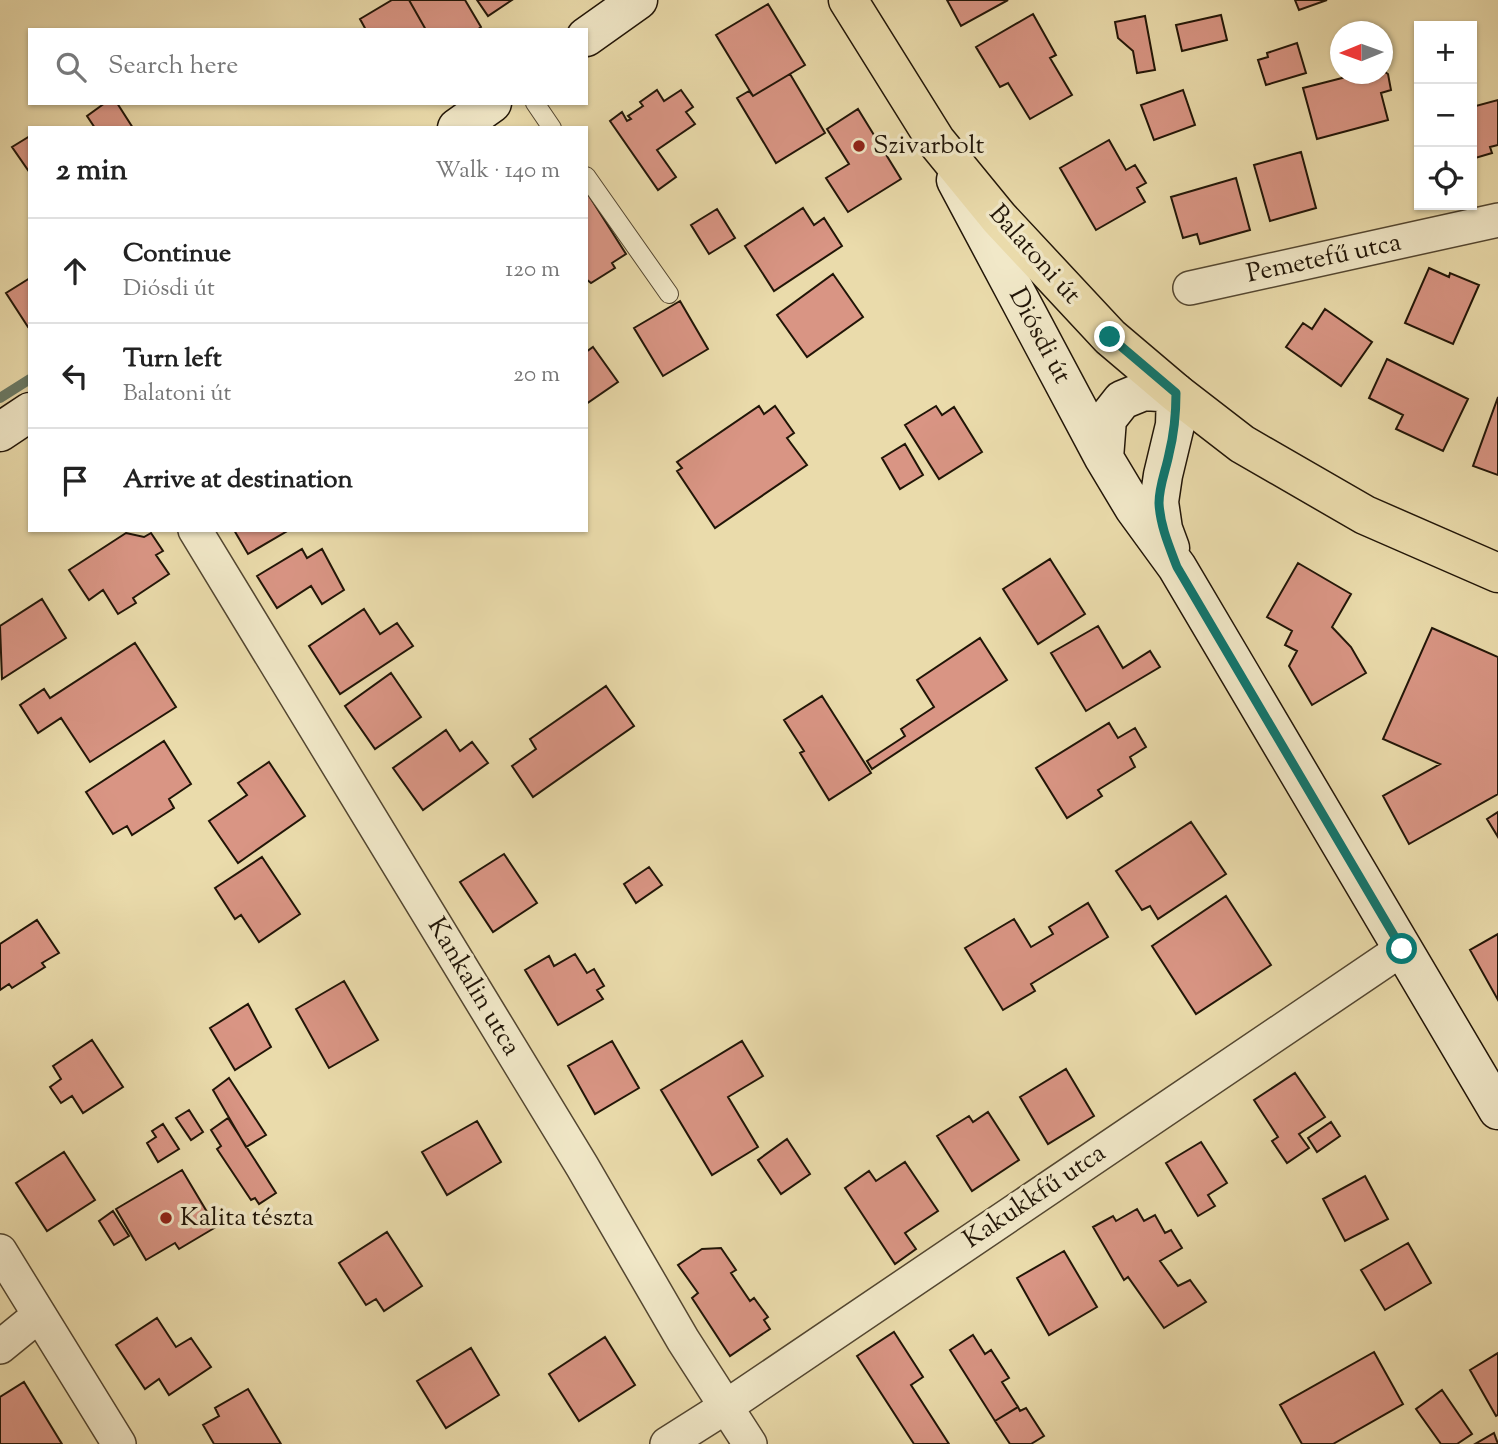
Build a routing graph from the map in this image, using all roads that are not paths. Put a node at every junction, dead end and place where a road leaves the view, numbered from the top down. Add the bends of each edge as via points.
1 (638, 0) edge
2 (848, 0) edge
3 (588, 36) edge
4 (489, 105) edge
5 (537, 105) edge
6 (460, 126) edge
7 (551, 126) edge
8 (936, 141) junction
9 (588, 179) edge
10 (1498, 220) edge
11 (1190, 288) dead end
12 (669, 294) dead end
13 (1176, 393) junction
14 (28, 413) edge
15 (0, 432) edge
16 (1242, 444) junction
17 (1169, 456) junction
18 (1104, 458) junction
19 (196, 532) edge
20 (1177, 567) junction
21 (1498, 573) edge
22 (1402, 949) junction
23 (1498, 1110) edge
24 (0, 1251) edge
25 (38, 1316) junction
26 (0, 1347) edge
27 (727, 1406) junction
28 (119, 1444) edge
29 (667, 1444) edge
30 (750, 1444) edge

1 - 3 main road
2 - 8 main road, Balatoni út
4 - 6 main road
5 - 7 lane
8 - 13 main road, Balatoni út via 1088,316
8 - 18 main road, Diósdi út
9 - 12 lane
10 - 11 street, Pemetefű utca
13 - 16 main road, Balatoni út
13 - 17 main road, Diósdi út
13 - 18 main road via 1144,391 1122,400 1107,418
14 - 15 main road
16 - 17 main road via 1201,441
16 - 21 main road, Balatoni út via 1365,515
17 - 20 main road, Diósdi út via 1159,502
18 - 20 main road, Diósdi út
19 - 27 street, Kankalin utca
20 - 22 main road, Diósdi út
22 - 23 main road, Diósdi út
22 - 27 street, Kakukkfű utca
24 - 25 street
25 - 26 street
25 - 28 street
27 - 29 street, Kakukkfű utca
27 - 30 street, Kankalin utca

